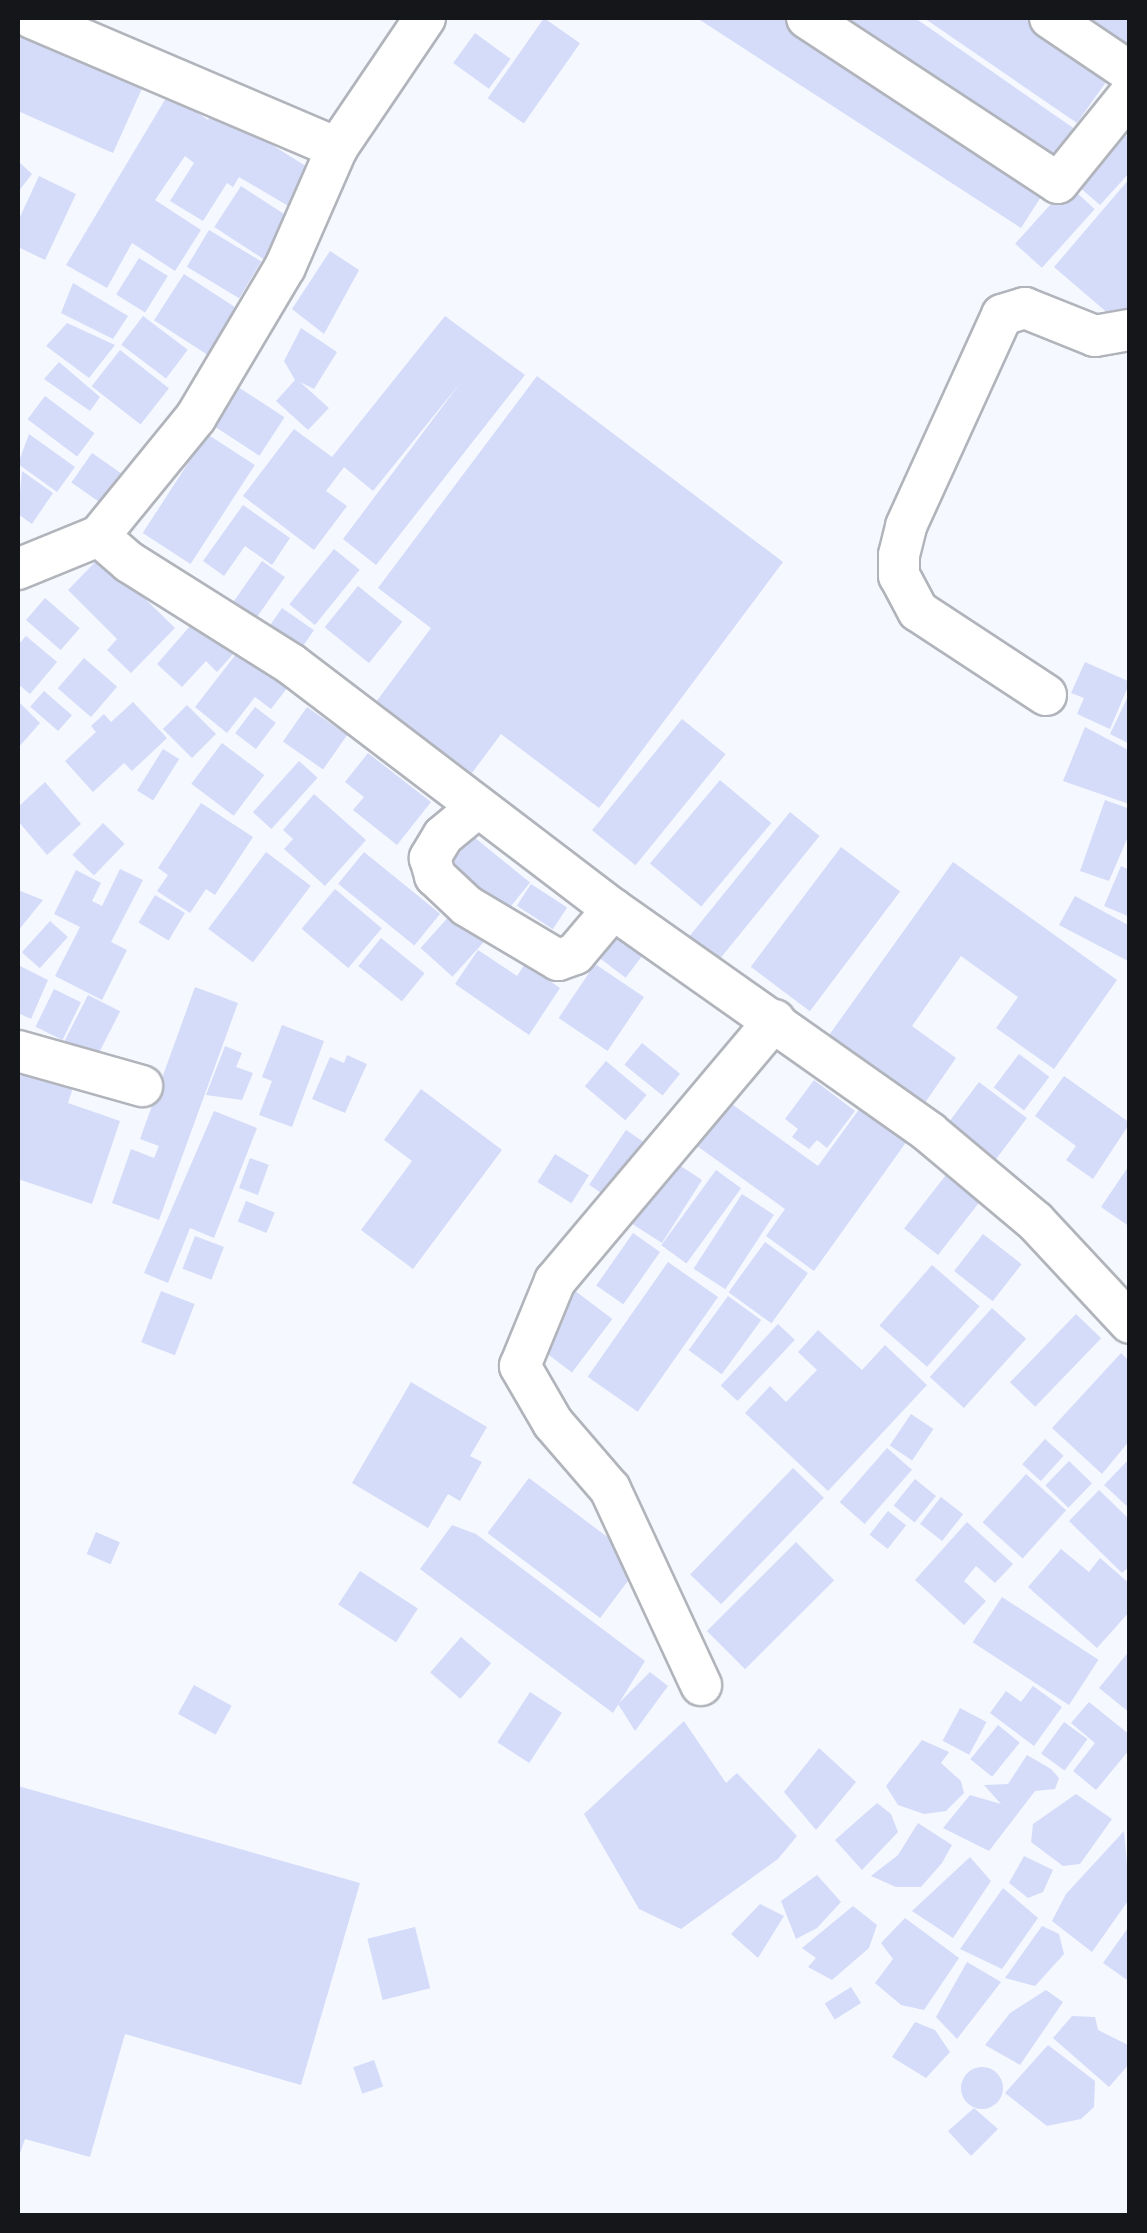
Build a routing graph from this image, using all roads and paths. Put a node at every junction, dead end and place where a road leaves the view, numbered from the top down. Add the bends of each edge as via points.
1 (32, 18) edge
2 (425, 18) edge
3 (1050, 18) edge
4 (824, 22) edge
5 (1130, 72) edge
6 (1130, 94) edge
7 (338, 148) junction
8 (1130, 330) edge
9 (99, 536) junction
10 (18, 569) edge
11 (1046, 695) dead end
12 (478, 807) junction
13 (613, 909) junction
14 (776, 1020) junction
15 (18, 1052) edge
16 (142, 1086) dead end
17 (1130, 1324) edge
18 (701, 1685) dead end

1 - 7 street
2 - 7 street
3 - 5 street
4 - 6 street via 1058,183
7 - 9 street via 285,268 196,417
8 - 11 street via 1095,336 1025,308 1002,315 899,555 899,576 918,611
9 - 10 street
9 - 12 street via 128,562 291,664
12 - 13 street
12 - 13 street via 442,836 430,858 435,876 467,906 558,960 575,954
13 - 14 street
14 - 17 street via 1036,1221
14 - 18 street via 555,1281 520,1366 553,1423 610,1489
15 - 16 street

